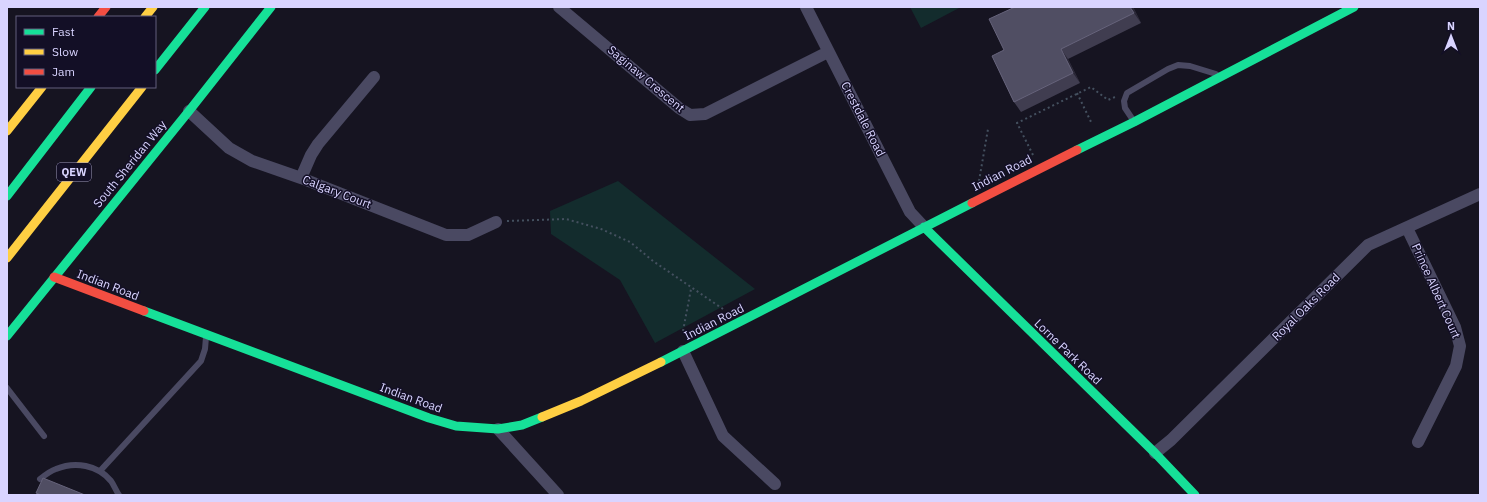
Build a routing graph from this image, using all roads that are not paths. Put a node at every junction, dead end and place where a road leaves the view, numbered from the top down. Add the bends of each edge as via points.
1 (106, 7) edge
2 (153, 7) edge
3 (205, 7) edge
4 (271, 7) edge
5 (559, 7) edge
6 (806, 7) edge
7 (1354, 7) edge
8 (1337, 11) edge
9 (99, 16) edge
10 (146, 16) edge
11 (828, 52) junction
12 (156, 69) edge
13 (1222, 76) junction
14 (374, 77) dead end
15 (41, 88) edge
16 (90, 88) edge
17 (141, 88) edge
18 (189, 111) junction
19 (1134, 122) junction
20 (7, 131) edge
21 (301, 178) junction
22 (1480, 194) edge
23 (7, 196) edge
24 (496, 222) road end
25 (924, 227) junction
26 (1407, 228) junction
27 (7, 258) edge
28 (54, 277) junction
29 (207, 334) junction
30 (7, 336) edge
31 (683, 351) junction
32 (7, 388) edge
33 (498, 429) junction
34 (44, 436) dead end
35 (1418, 442) dead end
36 (1155, 453) junction
37 (100, 471) junction
38 (46, 482) edge
39 (775, 484) dead end
40 (119, 495) edge
41 (558, 495) edge
42 (1195, 495) edge

1 - 9 main road
2 - 10 main road
3 - 12 main road
4 - 18 main road, South Sheridan Way
5 - 11 street, Saginaw Crescent via 690,115 705,114
6 - 11 street, Crestdale Road
7 - 8 main road, Indian Road
8 - 13 main road, Indian Road
11 - 25 street, Crestdale Road via 910,212
13 - 19 main road, Indian Road
13 - 19 lane via 1190,66 1178,65 1168,69 1127,93 1125,108
14 - 21 street via 318,144
15 - 20 main road
16 - 23 main road
17 - 27 main road, QEW
18 - 21 street, Calgary Court via 229,148 252,161
18 - 28 main road, South Sheridan Way
19 - 25 main road, Indian Road
21 - 24 street, Calgary Court via 446,235 468,235
22 - 26 street, Royal Oaks Road
25 - 31 main road, Indian Road
25 - 36 main road, Lorne Park Road
26 - 35 street, Prince Albert Court via 1455,327 1460,346 1456,366
26 - 36 street, Royal Oaks Road via 1368,245
28 - 29 main road, Indian Road
28 - 30 main road, South Sheridan Way
29 - 33 main road, Indian Road via 429,418 456,426
29 - 37 lane via 201,361
31 - 33 main road, Indian Road via 528,423
31 - 39 street via 723,436
32 - 34 lane
33 - 41 street
36 - 42 main road, Lorne Park Road
37 - 38 lane via 72,464 55,469 40,479
37 - 40 lane via 111,481

